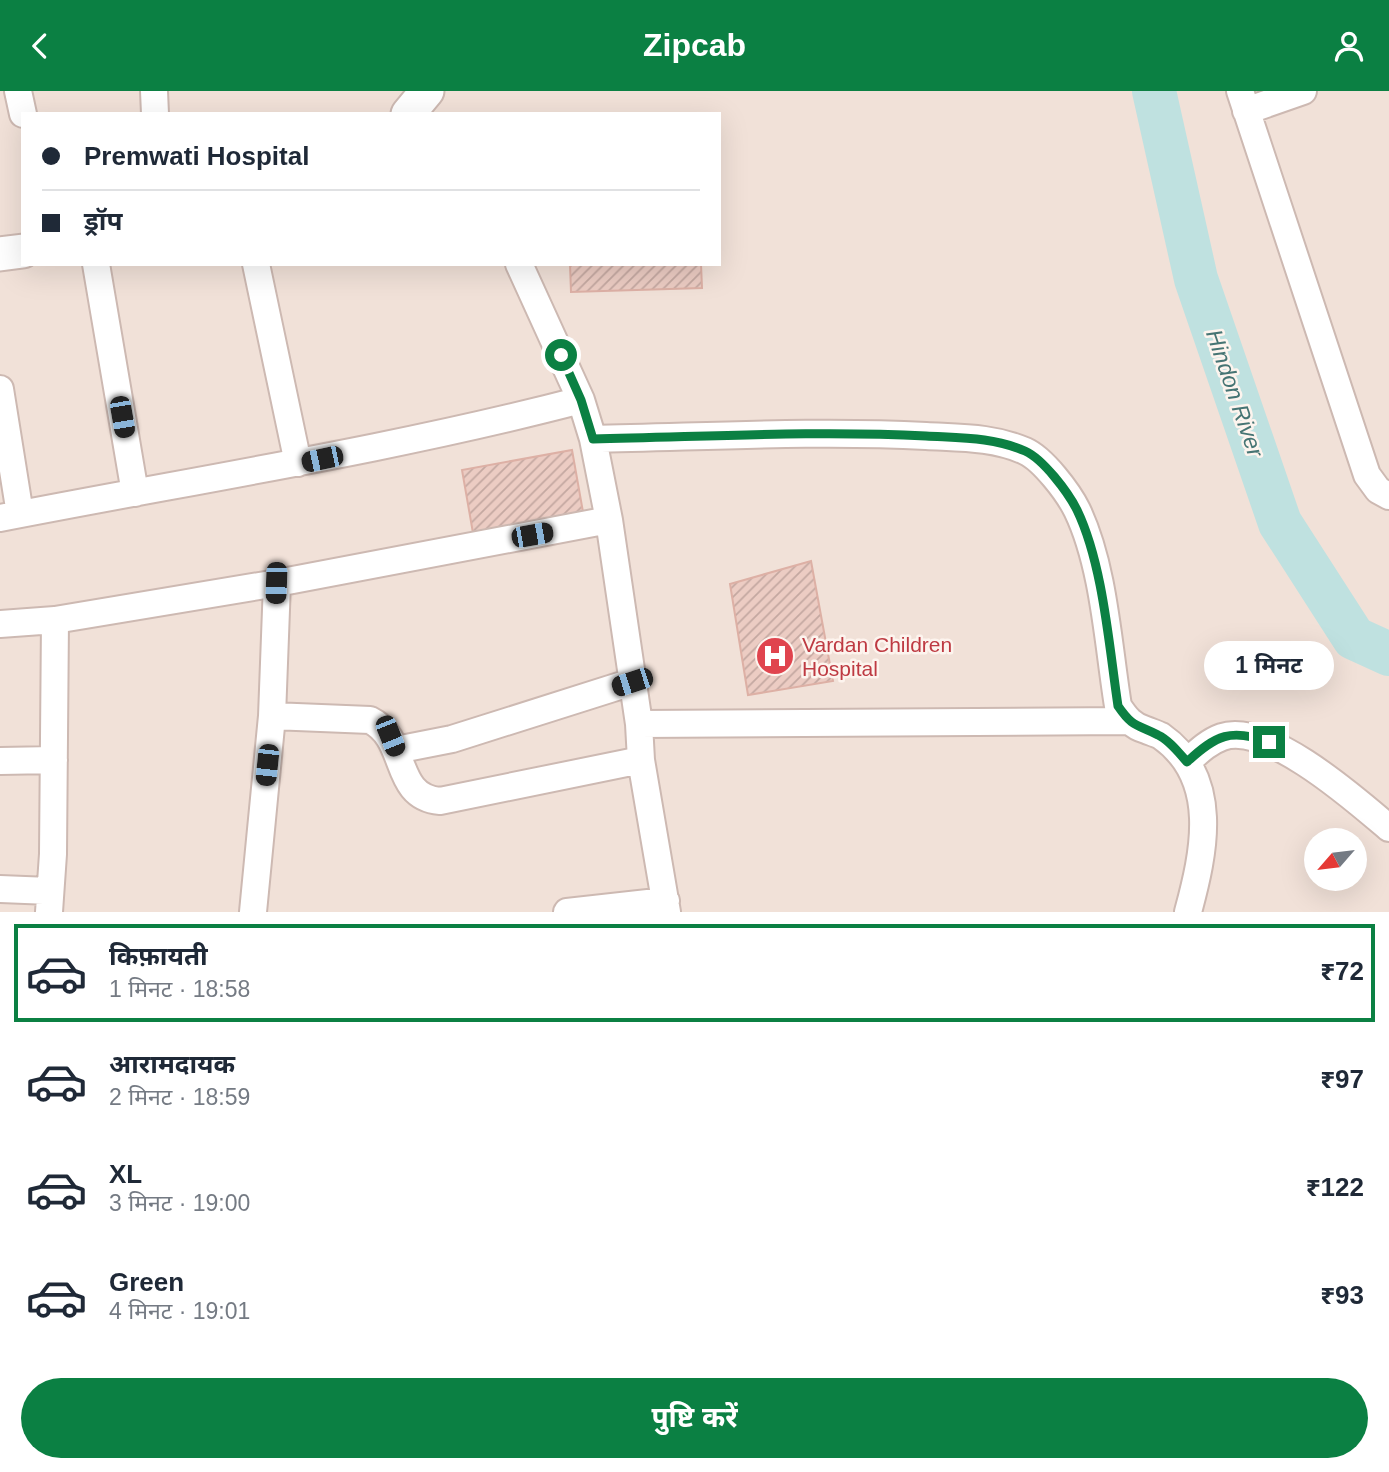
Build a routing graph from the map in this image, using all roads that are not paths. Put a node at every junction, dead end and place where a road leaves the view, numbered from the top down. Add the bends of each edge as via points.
1 (18, 91) edge
2 (154, 91) edge
3 (1303, 91) edge
4 (1243, 101) edge
5 (23, 112) edge
6 (155, 112) edge
7 (21, 251) edge
8 (0, 254) edge
9 (96, 266) edge
10 (256, 266) edge
11 (520, 266) edge
12 (0, 389) edge
13 (581, 400) junction
14 (593, 439) junction
15 (298, 463) junction
16 (135, 493) junction
17 (1389, 496) edge
18 (10, 516) edge
19 (609, 520) junction
20 (276, 583) junction
21 (55, 620) junction
22 (0, 624) edge
23 (632, 682) junction
24 (272, 716) junction
25 (1128, 721) junction
26 (639, 724) junction
27 (396, 750) junction
28 (54, 760) junction
29 (642, 760) junction
30 (0, 761) edge
31 (1187, 762) junction
32 (1389, 828) edge
33 (0, 889) edge
34 (50, 901) edge
35 (667, 907) edge
36 (253, 912) edge
37 (567, 912) edge
38 (1188, 912) edge

1 - 5 street
2 - 6 street
3 - 4 street
4 - 17 street via 1367,475
7 - 8 street
9 - 16 street
10 - 15 street
11 - 13 street
12 - 18 street
13 - 14 street
13 - 15 street via 490,424
14 - 19 street
14 - 25 street via 884,434 995,440 1028,452 1049,471 1076,508 1088,539 1118,706
15 - 16 street
16 - 18 street
19 - 20 street
19 - 23 street
20 - 21 street
20 - 24 street
21 - 22 street
21 - 28 street
23 - 26 street
23 - 27 street via 452,739
24 - 27 street via 370,720 382,726
24 - 36 street
25 - 26 street
25 - 31 street via 1160,736
26 - 29 street
27 - 29 street via 416,793 440,801
28 - 30 street
28 - 34 street
29 - 35 street
31 - 32 street via 1224,736 1248,734 1306,764
31 - 38 street via 1200,787 1204,818
33 - 34 street
35 - 37 street

